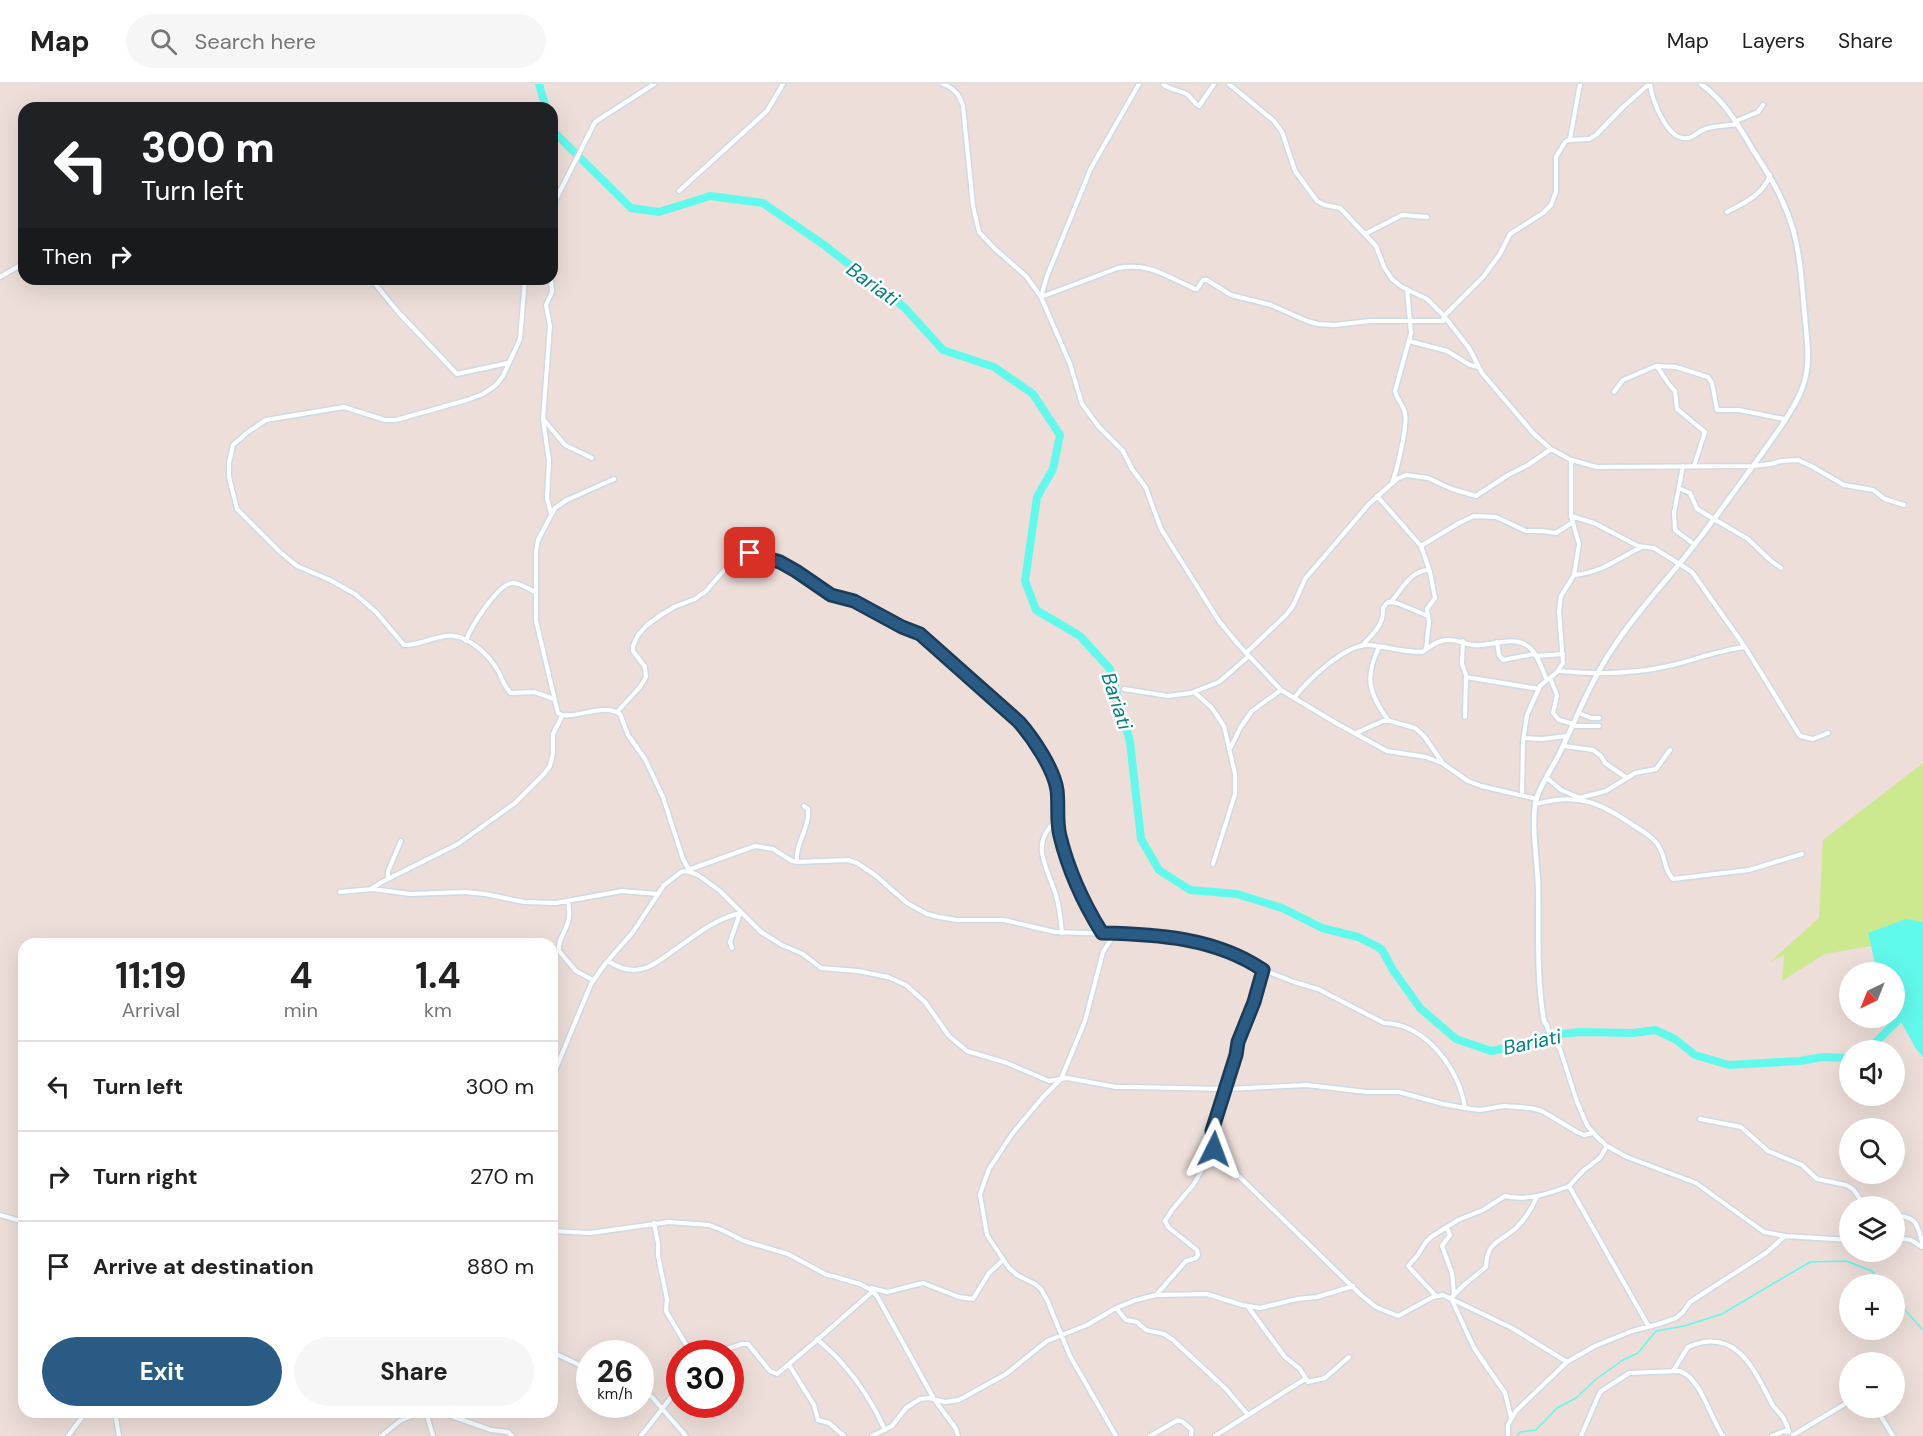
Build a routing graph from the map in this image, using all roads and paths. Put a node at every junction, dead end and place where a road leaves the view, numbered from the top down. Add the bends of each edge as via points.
1 (654, 84) edge
2 (783, 84) edge
3 (943, 84) edge
4 (1140, 84) edge
5 (1163, 84) edge
6 (1214, 84) edge
7 (1229, 84) edge
8 (1580, 84) edge
9 (1649, 84) edge
10 (1701, 84) edge
11 (1763, 105) dead end
12 (1737, 123) junction
13 (1569, 140) junction
14 (1770, 175) junction
15 (679, 191) dead end
16 (558, 195) edge
17 (1727, 212) dead end
18 (1427, 217) dead end
19 (1364, 235) junction
20 (18, 267) edge
21 (0, 278) edge
22 (376, 285) edge
23 (524, 285) edge
24 (551, 285) edge
25 (1407, 289) junction
26 (1041, 297) junction
27 (1444, 316) junction
28 (1411, 320) junction
29 (1409, 341) junction
30 (508, 363) junction
31 (1656, 366) junction
32 (1478, 367) junction
33 (1614, 392) dead end
34 (543, 419) junction
35 (1784, 419) junction
36 (1551, 449) junction
37 (592, 458) dead end
38 (1571, 460) junction
39 (1683, 466) junction
40 (1694, 466) junction
41 (1753, 466) junction
42 (614, 479) dead end
43 (1392, 483) junction
44 (1679, 488) junction
45 (1377, 496) junction
46 (1904, 505) dead end
47 (551, 514) junction
48 (1571, 516) junction
49 (1715, 518) junction
50 (1573, 522) junction
51 (1695, 544) junction
52 (1421, 546) junction
53 (1644, 546) junction
54 (1680, 563) junction
55 (1781, 568) dead end
56 (1429, 570) junction
57 (1574, 575) junction
58 (535, 592) junction
59 (1391, 602) junction
60 (1428, 616) junction
61 (466, 641) junction
62 (1463, 641) junction
63 (1497, 642) junction
64 (1362, 646) junction
65 (1379, 647) junction
66 (1745, 647) junction
67 (1426, 650) junction
68 (1247, 654) junction
69 (1563, 654) junction
70 (1535, 655) junction
71 (1558, 670) junction
72 (1598, 673) junction
73 (1466, 677) junction
74 (1548, 678) junction
75 (1124, 689) dead end
76 (1539, 689) junction
77 (1281, 690) junction
78 (1194, 692) junction
79 (1294, 698) junction
80 (554, 699) junction
81 (617, 712) junction
82 (1579, 713) junction
83 (562, 716) junction
84 (1465, 717) dead end
85 (1599, 718) dead end
86 (1388, 721) junction
87 (1573, 725) junction
88 (1599, 726) dead end
89 (1828, 733) dead end
90 (1356, 734) junction
91 (1568, 736) junction
92 (1524, 738) junction
93 (1564, 746) junction
94 (1230, 748) junction
95 (1670, 750) dead end
96 (1442, 763) junction
97 (1547, 778) junction
98 (1627, 778) junction
99 (1522, 794) junction
100 (1581, 798) junction
101 (1575, 799) junction
102 (1536, 801) junction
103 (804, 806) dead end
104 (1057, 820) junction
105 (401, 841) dead end
106 (1802, 854) dead end
107 (797, 862) junction
108 (1213, 864) dead end
109 (688, 870) junction
110 (388, 879) junction
111 (370, 890) junction
112 (340, 892) dead end
113 (658, 894) junction
114 (568, 902) junction
115 (741, 913) junction
116 (1062, 933) junction
117 (1102, 933) junction
118 (1114, 934) junction
119 (732, 948) dead end
120 (608, 961) junction
121 (1263, 970) junction
122 (594, 980) junction
123 (1547, 1026) joint
124 (558, 1064) edge
125 (1061, 1079) junction
126 (1226, 1089) junction
127 (1465, 1107) junction
128 (1700, 1119) dead end
129 (1593, 1133) junction
130 (1607, 1146) junction
131 (1214, 1149) junction
132 (1569, 1186) junction
133 (1537, 1196) junction
134 (1858, 1196) edge
135 (0, 1215) edge
136 (1905, 1216) edge
137 (18, 1220) edge
138 (654, 1223) junction
139 (1447, 1228) junction
140 (558, 1231) edge
141 (1785, 1236) junction
142 (1839, 1239) edge
143 (1905, 1239) edge
144 (1923, 1247) edge
145 (1003, 1260) junction
146 (1353, 1286) junction
147 (867, 1287) junction
148 (873, 1291) junction
149 (1156, 1295) junction
150 (1436, 1296) junction
151 (1452, 1296) junction
152 (1248, 1307) junction
153 (1116, 1308) junction
154 (1649, 1327) junction
155 (1062, 1335) junction
156 (817, 1339) junction
157 (683, 1340) edge
158 (744, 1344) edge
159 (558, 1355) edge
160 (1349, 1357) dead end
161 (1567, 1362) junction
162 (576, 1363) edge
163 (789, 1365) junction
164 (1673, 1372) junction
165 (1305, 1379) junction
166 (934, 1399) junction
167 (654, 1401) edge
168 (666, 1404) edge
169 (1839, 1407) edge
170 (661, 1410) junction
171 (1248, 1415) junction
172 (1511, 1417) junction
173 (82, 1418) edge
174 (116, 1418) edge
175 (407, 1418) edge
176 (428, 1418) edge
177 (457, 1418) edge
178 (1882, 1418) edge
179 (389, 1430) junction
180 (883, 1431) junction
181 (1792, 1434) edge
182 (68, 1436) edge
183 (119, 1436) edge
184 (381, 1436) edge
185 (390, 1436) edge
186 (433, 1436) edge
187 (512, 1436) edge
188 (641, 1436) edge
189 (686, 1436) edge
190 (844, 1436) edge
191 (872, 1436) edge
192 (887, 1436) edge
193 (958, 1436) edge
194 (1116, 1436) edge
195 (1150, 1436) edge
196 (1191, 1436) edge
197 (1215, 1436) edge
198 (1508, 1436) edge
199 (1581, 1436) edge
200 (1723, 1436) edge
201 (1772, 1436) edge
202 (1893, 1436) edge

1 - 16 street via 595,122
2 - 15 street via 767,111
3 - 26 street via 955,91 963,106 979,232 1026,276
4 - 26 street via 1093,163
5 - 6 street via 1186,94 1199,106
7 - 19 street via 1274,121 1282,132 1295,171 1317,201 1340,208
8 - 13 street
9 - 12 street via 1660,117 1680,136 1689,138 1704,129
9 - 13 street via 1596,135
10 - 12 street via 1718,97
11 - 12 street
12 - 14 street
13 - 27 street via 1556,157 1556,192 1551,205 1510,234 1483,277
14 - 17 street via 1756,196
14 - 35 street via 1782,196 1797,242 1809,348 1801,392
18 - 19 street via 1402,215
19 - 25 street via 1376,246 1392,279
20 - 21 street
22 - 30 street via 457,374
23 - 30 street via 520,339
24 - 34 street via 546,305 550,326
25 - 27 street via 1426,299
25 - 28 street
26 - 28 street via 1128,266 1157,270 1195,289 1207,280 1231,295 1271,305 1318,324
26 - 68 street via 1070,364 1082,404 1123,451 1146,488 1161,529 1219,621
27 - 28 street via 1442,322
27 - 32 street via 1470,348
28 - 29 street
29 - 32 street via 1447,351
29 - 43 street via 1395,391 1406,420
30 - 61 street via 496,385 467,400 396,420 344,407 274,418 258,424 231,450 229,477 237,509 290,561 355,594 404,645 454,636
31 - 33 street via 1623,380
31 - 35 street via 1676,367 1708,377 1717,410
31 - 40 street via 1675,391 1677,409 1706,432
32 - 36 street
34 - 37 street via 565,445
34 - 47 street
35 - 41 street
36 - 38 street
36 - 43 street via 1476,496 1418,476 1402,477
38 - 39 street via 1597,467
38 - 48 street
39 - 40 street
39 - 44 street
40 - 41 street
41 - 46 street via 1798,460 1844,485 1873,490
41 - 49 street
42 - 47 street via 562,502
43 - 45 street
44 - 49 street via 1690,493 1697,509
44 - 51 street via 1675,530
45 - 52 street
45 - 68 street via 1305,579 1286,615
47 - 58 street via 537,540
48 - 50 street
48 - 53 street
49 - 51 street
49 - 55 street via 1748,539
50 - 52 street via 1556,533 1526,531 1496,517 1474,516
50 - 57 street via 1578,544
51 - 54 street
52 - 56 street
53 - 54 street
53 - 57 street via 1604,569
54 - 66 street via 1697,577
54 - 72 street via 1636,615
56 - 59 street via 1416,573
56 - 60 street via 1435,598 1428,606
57 - 69 street via 1561,596
58 - 61 street via 516,583 506,585 477,619
58 - 80 street via 536,621
59 - 60 street
59 - 64 street via 1383,606 1381,625
60 - 67 street
61 - 80 street via 490,660 511,693 534,692
62 - 63 street via 1474,645
62 - 67 street via 1440,641
62 - 73 street
63 - 70 street via 1528,646
63 - 70 street via 1503,660
64 - 65 street
64 - 79 street via 1325,666
65 - 67 street
65 - 86 street via 1369,681
66 - 72 street via 1645,670
66 - 89 street via 1800,736 1813,739
68 - 77 street
68 - 78 street via 1219,682
69 - 70 street
69 - 71 street
70 - 74 street
71 - 72 street
71 - 74 street
72 - 82 street
73 - 76 street
73 - 84 street
74 - 76 street
74 - 87 street via 1557,695 1552,713
75 - 78 street via 1168,696
76 - 92 street via 1527,715
77 - 79 street
77 - 94 street via 1252,711
78 - 94 street via 1219,716
79 - 90 street
80 - 83 street
81 - 83 street via 609,709
81 - 104 street via 646,677 633,646 647,625 695,599 716,582 734,559 750,553 780,562 831,595 854,601 920,634 985,689 1028,731 1048,765 1057,788
81 - 109 street via 650,768
82 - 85 street
82 - 87 street
83 - 110 street via 553,734 550,766 514,803 458,844
86 - 90 street
86 - 96 street via 1419,730
87 - 88 street
87 - 91 street
90 - 96 street via 1387,751
91 - 92 street
91 - 93 street
92 - 99 street
93 - 97 street
93 - 98 street via 1593,750
94 - 108 street via 1235,794
95 - 98 street via 1656,768
96 - 99 street via 1468,781
97 - 100 street via 1561,790
97 - 102 street
98 - 100 street via 1606,791
99 - 102 street
100 - 101 street
101 - 102 street
101 - 106 street via 1610,810 1652,838 1673,879 1749,870
102 - 123 street via 1539,981
103 - 107 street via 809,815 798,845
104 - 116 street via 1044,835 1041,851 1057,900
104 - 117 street via 1076,882
105 - 110 street
107 - 109 street via 772,849 755,846
107 - 116 street via 856,862 927,914 957,920 1011,921
109 - 113 street via 674,877
109 - 115 street via 703,878
110 - 111 street
111 - 112 street
111 - 114 street
113 - 114 street via 622,891
113 - 120 street
114 - 122 street via 570,920 559,951 576,971
115 - 119 street via 730,942
115 - 120 street via 712,925 648,967 627,970
115 - 125 street via 761,932 803,954 820,968 858,971 906,985 949,1036 971,1053 1049,1081
116 - 117 street
117 - 118 street
118 - 121 street via 1183,939 1233,953
118 - 125 street via 1103,952 1085,1021
120 - 122 street
121 - 126 street
121 - 127 street via 1318,990 1384,1023 1409,1027 1444,1060 1460,1084
122 - 124 street
123 - 129 street
125 - 126 street via 1116,1087
125 - 145 street via 1021,1122 989,1169 982,1187 987,1235
126 - 127 street via 1307,1085 1399,1092
126 - 131 street via 1212,1131
127 - 129 street via 1531,1108 1584,1135
128 - 134 street via 1741,1127 1765,1149 1802,1165 1817,1179 1846,1185
129 - 130 street
130 - 132 street via 1600,1158
130 - 141 street via 1687,1178 1758,1229
131 - 146 street
131 - 149 street via 1194,1184 1165,1221 1197,1250 1198,1256 1186,1261
132 - 133 street
132 - 154 street
133 - 139 street via 1505,1196
133 - 151 street via 1523,1221 1492,1245 1486,1268
135 - 137 street
136 - 144 street via 1916,1222
138 - 140 street via 590,1233
138 - 147 street via 717,1227 744,1241 788,1254 825,1274
138 - 157 street via 666,1311
139 - 150 street via 1426,1242 1408,1265
139 - 151 street via 1450,1235 1442,1245 1452,1273
141 - 142 street
141 - 154 street via 1766,1253 1690,1302 1676,1318
143 - 144 street
145 - 147 street via 989,1273 973,1299 923,1283 887,1292
145 - 155 street via 1017,1275 1041,1289
146 - 150 street via 1376,1307 1395,1316
146 - 152 street via 1317,1297
147 - 148 street
148 - 156 street
148 - 166 street
149 - 152 street via 1214,1295
149 - 153 street
150 - 151 street
151 - 161 street
151 - 172 street via 1474,1348 1505,1393
152 - 165 street
153 - 155 street
153 - 171 street via 1126,1320 1173,1340
154 - 161 street via 1604,1342
155 - 166 street via 1040,1346 1006,1374 959,1400
155 - 194 street
156 - 163 street
156 - 180 street via 856,1381 878,1414
158 - 163 street via 772,1373 777,1374
159 - 162 street
160 - 165 street via 1325,1378 1309,1383
161 - 172 street
163 - 190 street via 814,1404 818,1419
164 - 181 street via 1688,1347 1710,1340 1722,1342 1739,1351 1752,1367
164 - 199 street via 1629,1373 1600,1392
164 - 200 street via 1691,1378
165 - 171 street
166 - 180 street via 914,1402
166 - 193 street
167 - 170 street
168 - 170 street
169 - 181 street
170 - 188 street
170 - 189 street
171 - 197 street
172 - 198 street
173 - 182 street
174 - 183 street
175 - 179 street
176 - 186 street
177 - 187 street
178 - 202 street
179 - 184 street
179 - 185 street
180 - 191 street
180 - 192 street
181 - 201 street
195 - 196 street via 1178,1420 1192,1430

